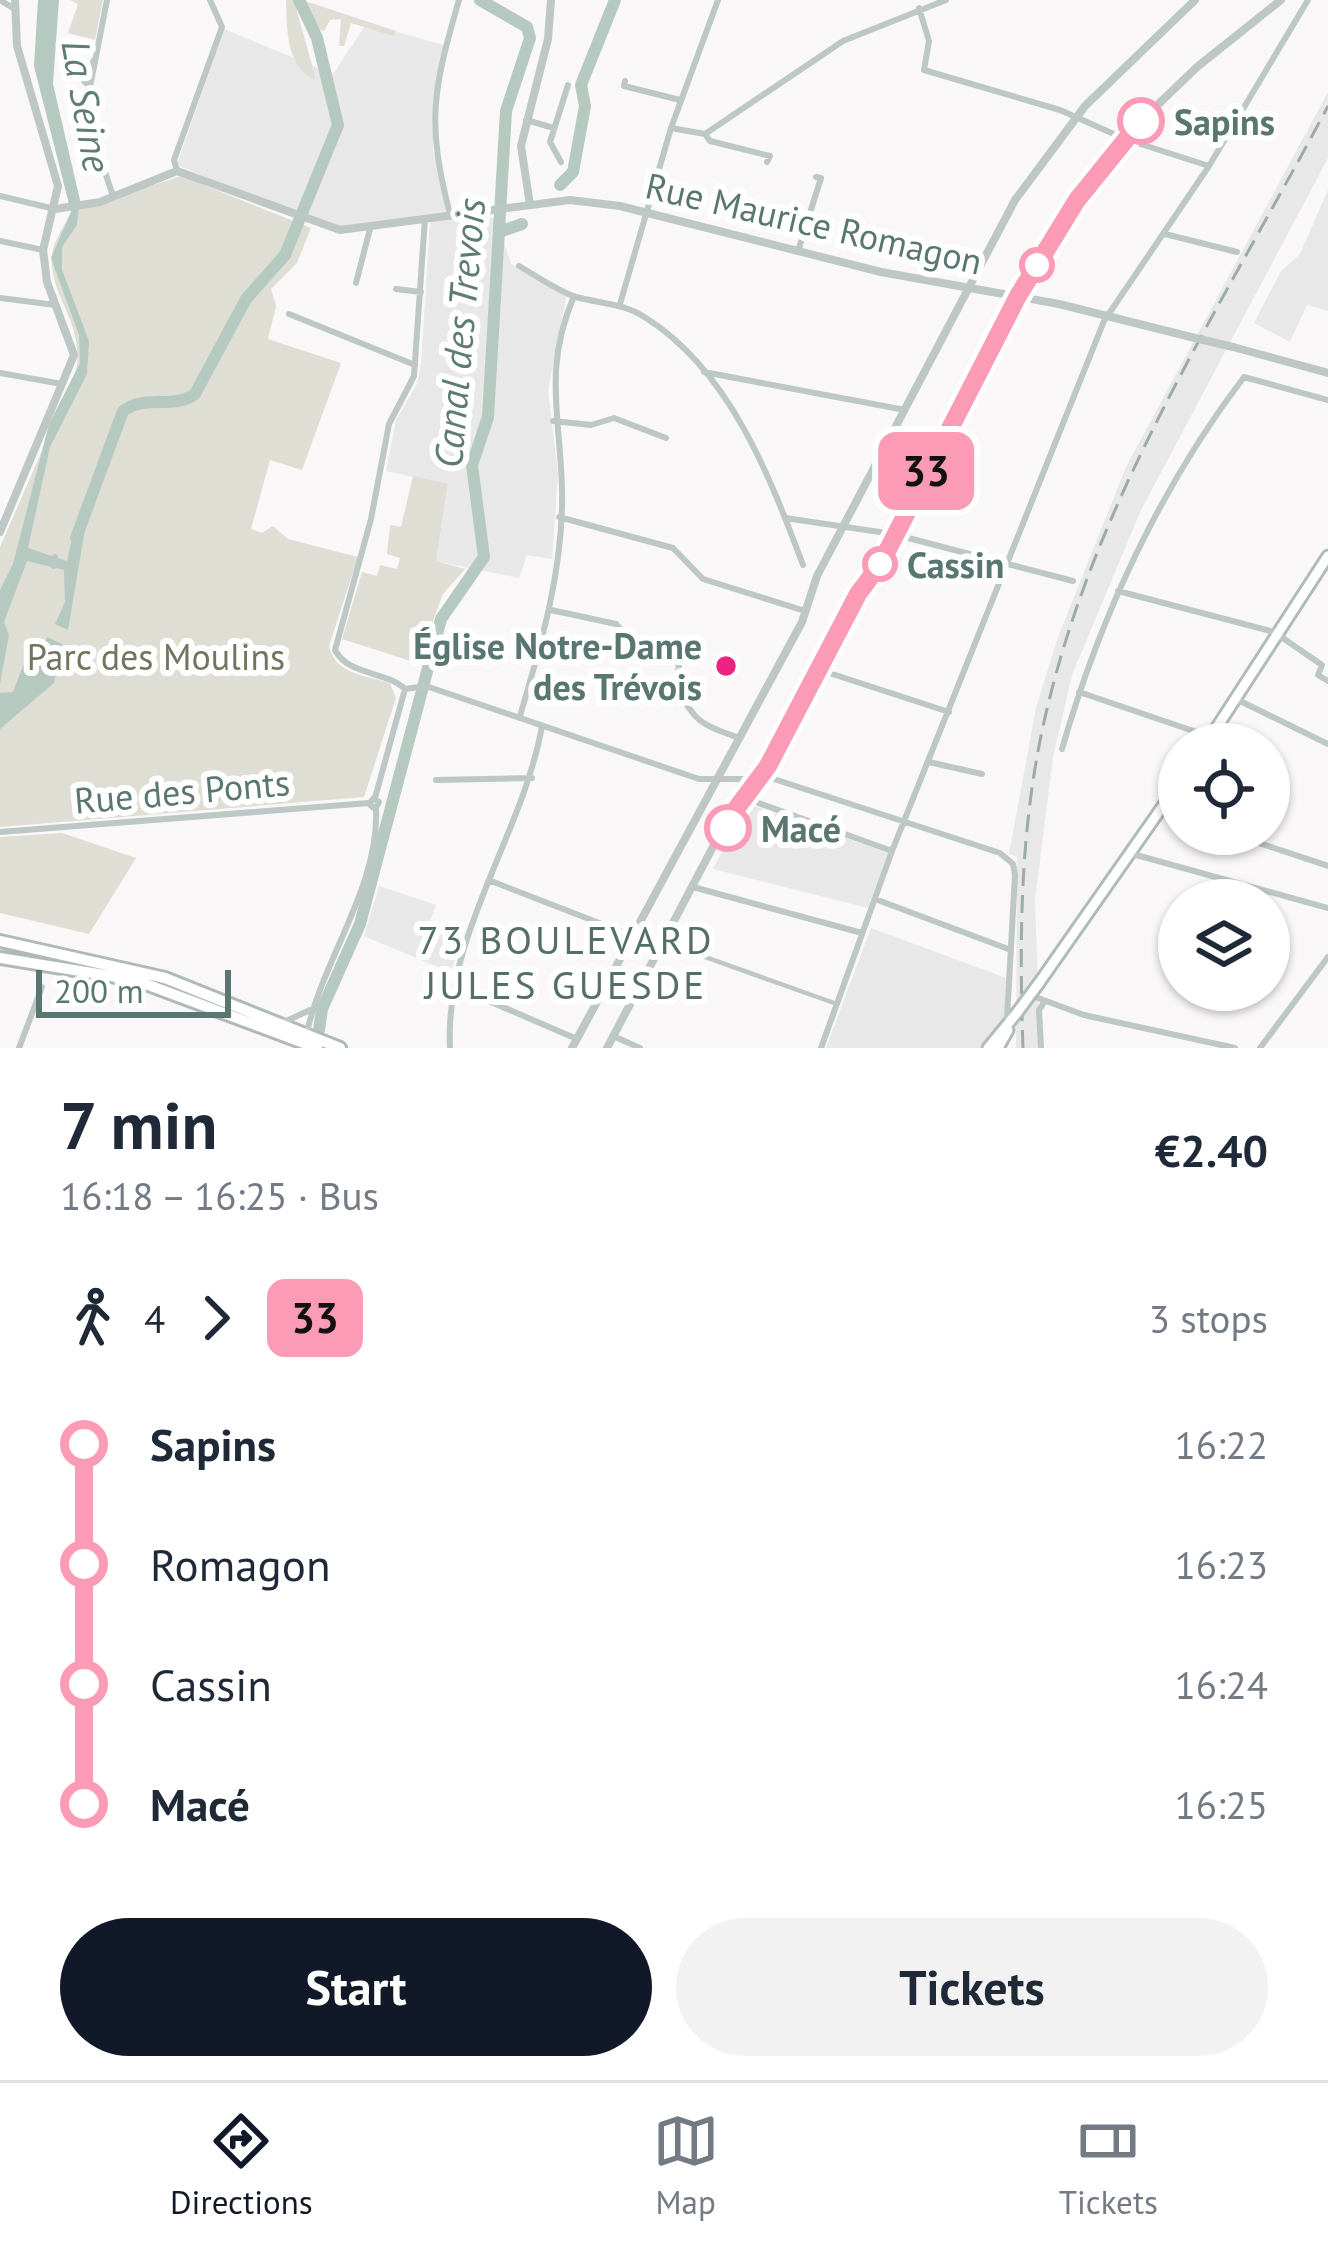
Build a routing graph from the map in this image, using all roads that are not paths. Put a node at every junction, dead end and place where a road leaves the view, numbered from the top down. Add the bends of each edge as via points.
1 (0, 0) edge
2 (107, 0) edge
3 (210, 0) edge
4 (459, 0) edge
5 (551, 0) edge
6 (718, 0) edge
7 (946, 0) edge
8 (1195, 0) edge
9 (1282, 0) edge
10 (1308, 0) edge
11 (16, 5) edge
12 (919, 8) junction
13 (94, 60) dead end
14 (625, 81) dead end
15 (568, 86) dead end
16 (680, 100) junction
17 (1076, 116) junction
18 (526, 120) junction
19 (554, 128) junction
20 (671, 128) junction
21 (705, 134) junction
22 (1125, 140) junction
23 (562, 162) dead end
24 (767, 162) dead end
25 (1209, 166) junction
26 (104, 170) dead end
27 (177, 171) junction
28 (816, 177) dead end
29 (0, 196) edge
30 (113, 196) junction
31 (530, 205) junction
32 (55, 209) junction
33 (646, 213) junction
34 (450, 214) junction
35 (425, 218) junction
36 (371, 225) junction
37 (1165, 234) junction
38 (0, 241) edge
39 (43, 250) junction
40 (798, 251) junction
41 (1238, 252) dead end
42 (519, 266) dead end
43 (356, 283) dead end
44 (396, 289) dead end
45 (969, 290) junction
46 (421, 292) junction
47 (574, 296) junction
48 (1018, 296) junction
49 (0, 298) edge
50 (620, 304) junction
51 (57, 305) junction
52 (289, 314) dead end
53 (1108, 315) junction
54 (415, 365) junction
55 (704, 372) junction
56 (0, 373) edge
57 (1328, 373) edge
58 (62, 384) junction
59 (1328, 400) edge
60 (905, 410) junction
61 (553, 421) junction
62 (666, 438) dead end
63 (559, 517) junction
64 (785, 518) junction
65 (842, 527) junction
66 (0, 532) edge
67 (893, 534) junction
68 (1326, 563) edge
69 (803, 565) dead end
70 (1007, 565) junction
71 (1073, 581) dead end
72 (1118, 591) junction
73 (550, 610) junction
74 (806, 611) junction
75 (1281, 635) junction
76 (820, 670) junction
77 (1328, 681) edge
78 (408, 687) junction
79 (1079, 692) junction
80 (1238, 700) junction
81 (949, 712) junction
82 (520, 716) junction
83 (1161, 723) edge
84 (1222, 723) edge
85 (542, 724) junction
86 (740, 738) junction
87 (1328, 744) edge
88 (1062, 749) dead end
89 (929, 762) junction
90 (982, 774) dead end
91 (762, 776) junction
92 (532, 778) junction
93 (436, 780) dead end
94 (716, 781) junction
95 (753, 801) dead end
96 (373, 803) junction
97 (1158, 813) edge
98 (904, 823) junction
99 (0, 832) edge
100 (892, 851) junction
101 (1129, 853) junction
102 (1290, 853) edge
103 (1328, 866) edge
104 (491, 881) junction
105 (693, 887) junction
106 (875, 899) junction
107 (1328, 908) edge
108 (862, 933) junction
109 (634, 934) junction
110 (0, 940) edge
111 (662, 944) junction
112 (1011, 950) junction
113 (0, 956) edge
114 (1328, 957) edge
115 (454, 986) junction
116 (43, 987) dead end
117 (1037, 1000) junction
118 (837, 1004) junction
119 (310, 1010) junction
120 (1010, 1022) junction
121 (283, 1024) junction
122 (613, 1036) junction
123 (308, 1043) edge
124 (575, 1044) edge
125 (1041, 1047) edge
126 (19, 1048) edge
127 (340, 1048) edge
128 (450, 1048) edge
129 (607, 1048) edge
130 (640, 1048) edge
131 (821, 1048) edge
132 (988, 1048) edge
133 (998, 1048) edge
134 (1234, 1048) edge
135 (1261, 1048) edge

1 - 11 street
2 - 13 street
3 - 27 street via 221,27 174,160
4 - 34 street via 432,113
5 - 18 street
6 - 16 street
7 - 12 street
8 - 17 street
9 - 22 street via 1197,67
10 - 25 street
11 - 32 street via 17,46 58,186
12 - 17 street via 929,40 924,70
12 - 21 street via 843,41
14 - 16 street
15 - 19 street
16 - 20 street
17 - 22 street
17 - 45 street via 1015,200
18 - 19 street
18 - 31 street via 520,146
19 - 23 street via 551,150
20 - 21 street
20 - 33 street
21 - 24 street via 770,156
22 - 25 street
22 - 48 street
25 - 37 street
26 - 30 street
27 - 30 street
27 - 36 street, Rue Maurice Romagon via 340,230
28 - 40 street
29 - 32 street
30 - 32 street
31 - 33 street, Rue Maurice Romagon via 570,200
31 - 34 street, Rue Maurice Romagon
32 - 39 street
33 - 40 street, Rue Maurice Romagon
33 - 50 street
34 - 35 street, Rue Maurice Romagon
35 - 36 street, Rue Maurice Romagon
35 - 46 street
36 - 43 street
37 - 41 street
37 - 53 street
38 - 39 street
39 - 51 street
40 - 45 street, Rue Maurice Romagon
42 - 47 street
44 - 46 street
45 - 48 street, Rue Maurice Romagon
45 - 60 street
46 - 54 street
47 - 50 street
47 - 61 street via 552,376
48 - 53 street, Rue Maurice Romagon
48 - 67 street
49 - 51 street
50 - 55 street via 676,340
51 - 58 street via 74,355
52 - 54 street
53 - 57 street, Rue Maurice Romagon, bridge
53 - 70 street
54 - 78 street via 388,424 335,650 345,664
55 - 60 street
55 - 64 street via 753,446
56 - 58 street
58 - 66 street
59 - 72 street via 1244,377
60 - 65 street
61 - 62 street via 614,418
61 - 63 street
63 - 73 street
63 - 74 street via 673,548 703,579
64 - 65 street
64 - 69 street
65 - 67 street
65 - 74 street
67 - 70 street
67 - 76 street
68 - 75 main road
70 - 71 street
70 - 81 street
72 - 75 street
72 - 79 street
73 - 82 street
73 - 86 street via 616,624 632,640 670,652 693,717
74 - 86 street
75 - 77 street via 1322,665 1318,675
75 - 80 main road
76 - 81 street
76 - 91 street
78 - 82 street
78 - 96 street
79 - 83 street
79 - 88 street
80 - 84 main road
80 - 87 street
81 - 89 street
82 - 85 street
85 - 92 street
85 - 94 street
86 - 94 street
89 - 90 street
89 - 98 street
91 - 94 street
91 - 98 street
91 - 105 street via 725,824
92 - 93 street
92 - 104 street
94 - 109 street
95 - 100 street
96 - 99 street, Rue des Ponts
96 - 119 street via 358,895
97 - 101 main road
98 - 100 street
98 - 112 street via 1007,857 1015,875
100 - 106 street
101 - 107 street
101 - 117 main road, bridge via 1039,983
102 - 103 street
104 - 109 street
104 - 115 street
105 - 108 street
105 - 111 street
106 - 108 street
106 - 112 street
108 - 118 street
109 - 111 street
109 - 124 street
110 - 113 main road
110 - 121 main road via 141,970
111 - 118 street
111 - 122 street
112 - 120 street
113 - 123 main road via 135,980
114 - 135 street
115 - 124 street
115 - 128 street
116 - 126 street
117 - 120 main road, bridge
117 - 125 street
117 - 134 street
118 - 131 street
119 - 121 street
119 - 123 street
120 - 132 main road
120 - 133 main road
121 - 123 main road
122 - 129 street
122 - 130 street
123 - 127 main road

